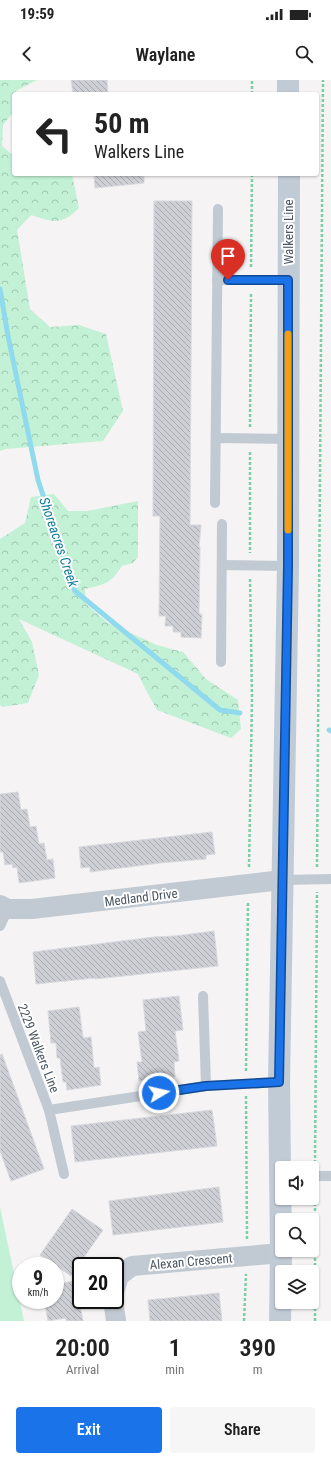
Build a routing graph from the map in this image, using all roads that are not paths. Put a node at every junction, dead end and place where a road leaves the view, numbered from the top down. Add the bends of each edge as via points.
1 (288, 80) edge
2 (288, 92) edge
3 (288, 176) edge
4 (218, 208) dead end
5 (217, 280) junction
6 (288, 280) junction
7 (216, 438) junction
8 (288, 439) junction
9 (215, 503) dead end
10 (222, 524) dead end
11 (222, 565) junction
12 (288, 566) junction
13 (221, 662) dead end
14 (331, 879) edge
15 (282, 880) junction
16 (2, 913) edge
17 (0, 981) edge
18 (203, 996) dead end
19 (279, 1082) junction
20 (206, 1086) junction
21 (49, 1110) junction
22 (281, 1161) edge
23 (64, 1174) dead end
24 (319, 1176) edge
25 (331, 1176) edge
26 (275, 1254) edge
27 (281, 1257) edge
28 (124, 1272) edge
29 (114, 1309) edge
30 (116, 1321) edge
31 (280, 1321) edge

1 - 2 main road
3 - 6 main road, Walkers Line
4 - 5 lane
5 - 6 lane
5 - 7 lane
6 - 8 main road, Walkers Line
7 - 8 lane
7 - 9 lane
8 - 12 main road, Walkers Line
10 - 11 lane
11 - 12 lane
11 - 13 lane
12 - 15 main road, Walkers Line
14 - 15 lane
15 - 16 street, Medland Drive
15 - 19 main road, Walkers Line
17 - 21 lane, 2229 Walkers Line
18 - 20 lane
19 - 20 lane, 2229 Walkers Line
19 - 22 main road, Walkers Line
20 - 21 lane, 2229 Walkers Line
21 - 23 lane
24 - 25 lane
26 - 28 street, Alexan Crescent via 132,1266
27 - 31 main road, Walkers Line
29 - 30 street

